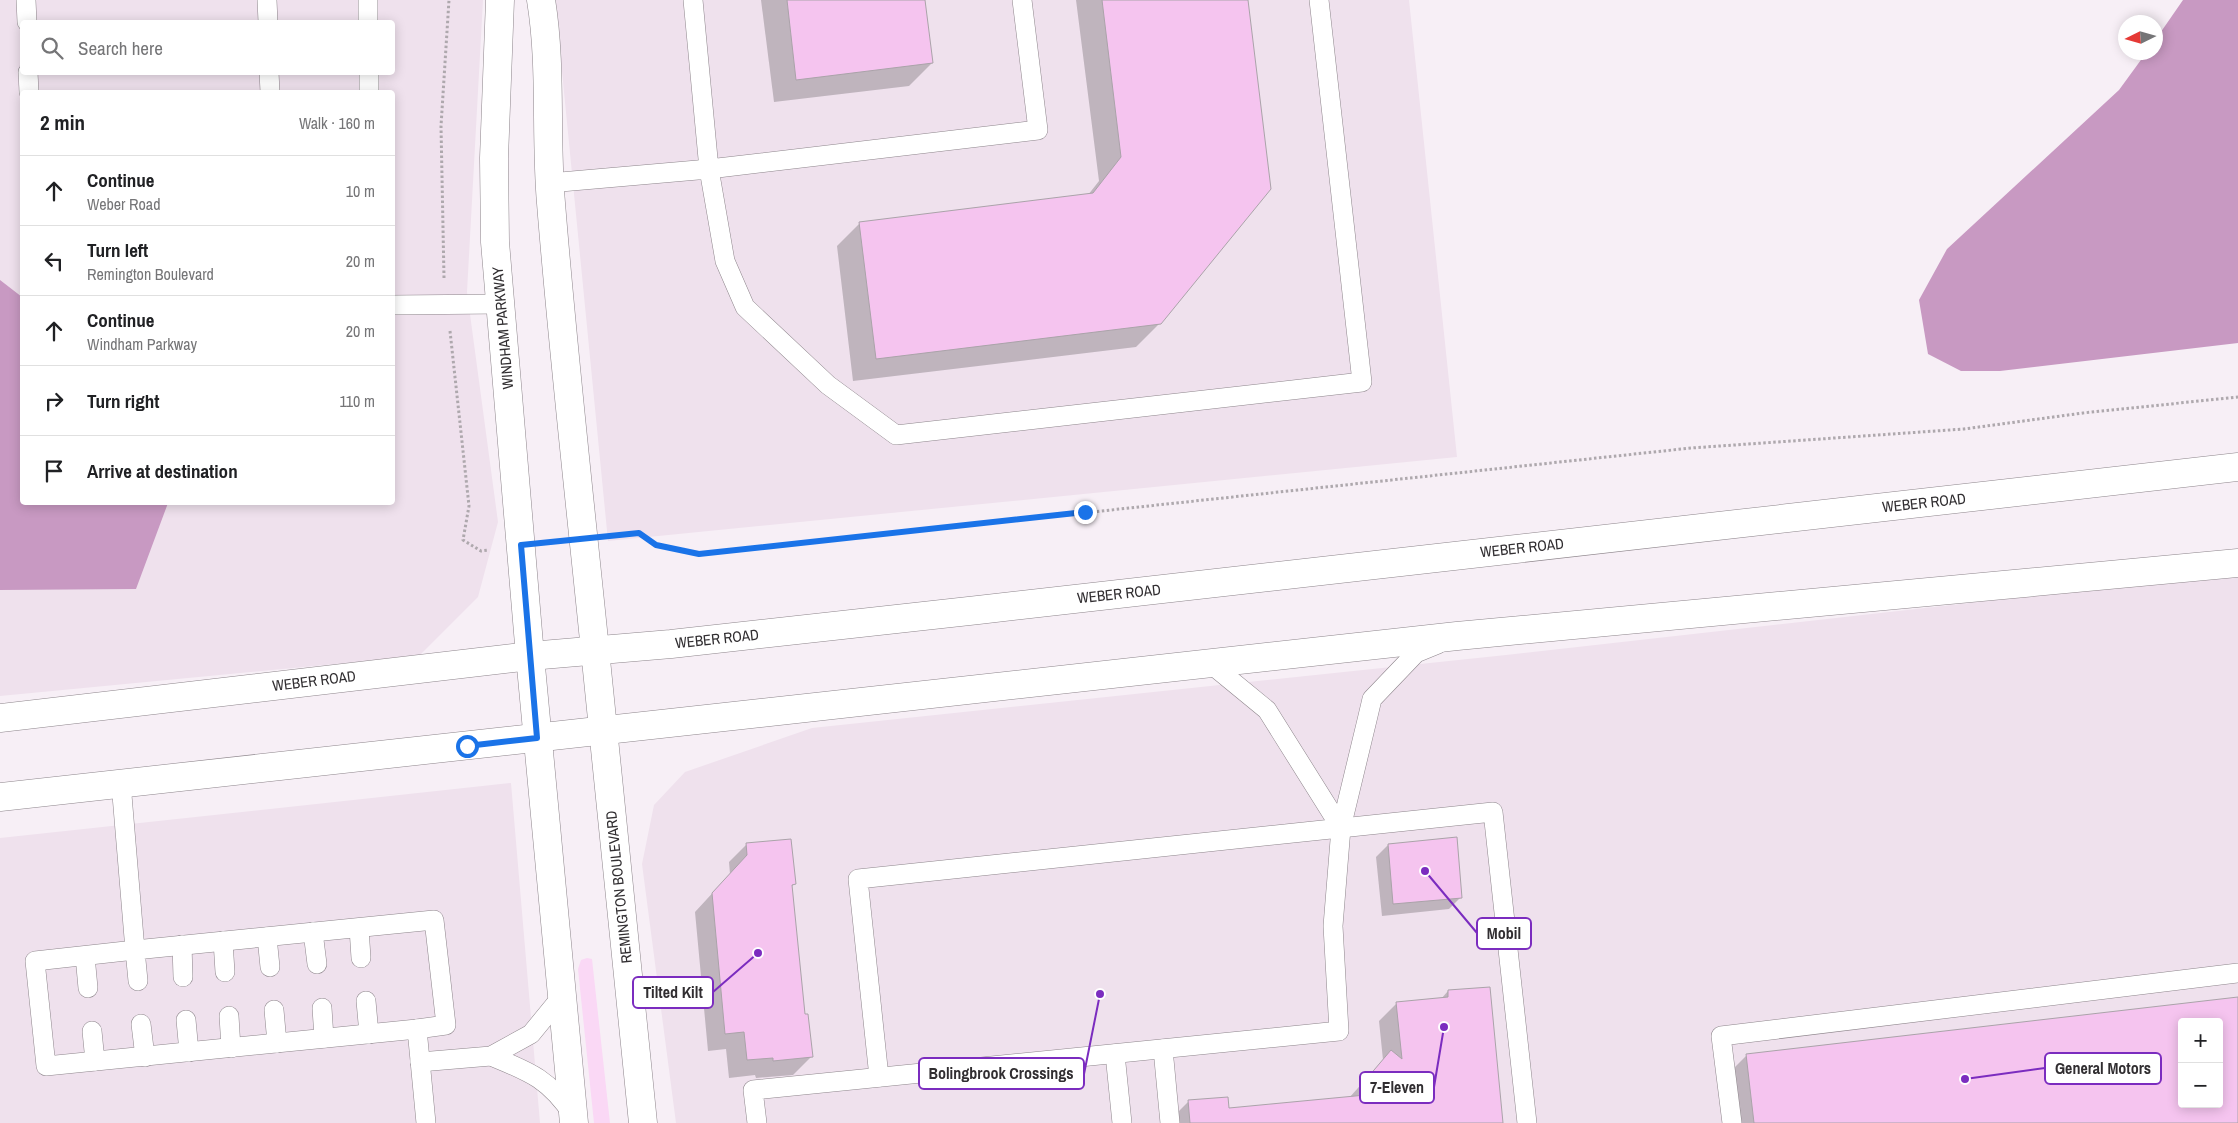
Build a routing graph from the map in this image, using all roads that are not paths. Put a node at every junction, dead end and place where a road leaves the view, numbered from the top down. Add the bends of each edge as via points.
1 (26, 0) edge
2 (267, 0) edge
3 (368, 0) edge
4 (500, 0) edge
5 (541, 0) edge
6 (692, 0) edge
7 (1022, 0) edge
8 (1318, 0) edge
9 (27, 20) edge
10 (268, 20) edge
11 (368, 20) edge
12 (28, 75) edge
13 (269, 75) edge
14 (369, 75) edge
15 (29, 90) edge
16 (270, 90) edge
17 (369, 90) edge
18 (709, 169) junction
19 (549, 182) junction
20 (501, 304) junction
21 (395, 305) edge
22 (2238, 467) edge
23 (2238, 563) edge
24 (1457, 636) junction
25 (595, 650) junction
26 (530, 656) junction
27 (1211, 664) junction
28 (0, 718) edge
29 (602, 731) junction
30 (537, 738) junction
31 (121, 783) junction
32 (0, 796) edge
33 (1340, 828) junction
34 (359, 928) junction
35 (313, 932) junction
36 (267, 937) junction
37 (223, 941) junction
38 (182, 945) junction
39 (135, 950) junction
40 (85, 956) junction
41 (361, 958) dead end
42 (317, 964) dead end
43 (270, 967) dead end
44 (225, 972) dead end
45 (2238, 973) edge
46 (183, 978) dead end
47 (138, 981) dead end
48 (88, 988) dead end
49 (562, 996) junction
50 (366, 1001) dead end
51 (322, 1008) dead end
52 (274, 1010) dead end
53 (229, 1016) dead end
54 (186, 1020) dead end
55 (141, 1024) dead end
56 (417, 1029) junction
57 (92, 1031) dead end
58 (369, 1034) junction
59 (324, 1038) junction
60 (277, 1043) junction
61 (231, 1048) junction
62 (1163, 1049) junction
63 (189, 1052) junction
64 (1115, 1054) junction
65 (491, 1056) junction
66 (144, 1057) junction
67 (95, 1061) junction
68 (420, 1062) junction
69 (879, 1077) junction
70 (574, 1120) edge
71 (426, 1123) edge
72 (644, 1123) edge
73 (757, 1123) edge
74 (1122, 1123) edge
75 (1170, 1123) edge
76 (1528, 1123) edge
77 (1732, 1123) edge

1 - 9 lane
2 - 10 lane
3 - 11 lane
4 - 20 main road, WINDHAM PARKWAY via 494,158 495,242
5 - 19 main road, REMINGTON BOULEVARD via 545,29
6 - 18 lane
7 - 18 lane via 1038,130
8 - 18 lane via 1362,382 896,434 828,386 745,307 724,261
12 - 15 lane
13 - 16 lane
14 - 17 lane
18 - 19 lane
19 - 25 main road, REMINGTON BOULEVARD
20 - 21 lane
20 - 26 main road, WINDHAM PARKWAY
22 - 25 main road, WEBER ROAD via 969,611
23 - 24 main road
24 - 27 main road
24 - 33 lane via 1416,653 1372,699
25 - 26 main road, WEBER ROAD
25 - 29 main road, REMINGTON BOULEVARD
26 - 28 main road, WEBER ROAD
26 - 30 main road
27 - 29 main road
27 - 33 lane via 1267,710
29 - 30 main road
29 - 72 main road, REMINGTON BOULEVARD
30 - 31 main road
30 - 49 main road
31 - 32 main road
31 - 39 lane
33 - 62 lane via 1333,926 1339,1031
33 - 69 lane via 858,880
33 - 76 lane via 1493,812
34 - 35 lane
34 - 41 lane
34 - 56 lane via 434,920 446,1026
35 - 36 lane
35 - 42 lane
36 - 37 lane
36 - 43 lane
37 - 38 lane
37 - 44 lane
38 - 39 lane
38 - 46 lane
39 - 40 lane
39 - 47 lane
40 - 48 lane
40 - 67 lane via 35,961 46,1066
45 - 77 lane via 1721,1036
49 - 65 lane via 531,1034
49 - 70 main road
50 - 58 lane
51 - 59 lane
52 - 60 lane
53 - 61 lane
54 - 63 lane
55 - 66 lane
56 - 58 lane
56 - 68 lane
57 - 67 lane
58 - 59 lane
59 - 60 lane
60 - 61 lane
61 - 63 lane
62 - 64 lane
62 - 75 lane
63 - 66 lane
64 - 69 lane
64 - 74 lane
65 - 68 lane
65 - 70 lane via 548,1084
66 - 67 lane
68 - 71 lane
69 - 73 lane via 753,1090

